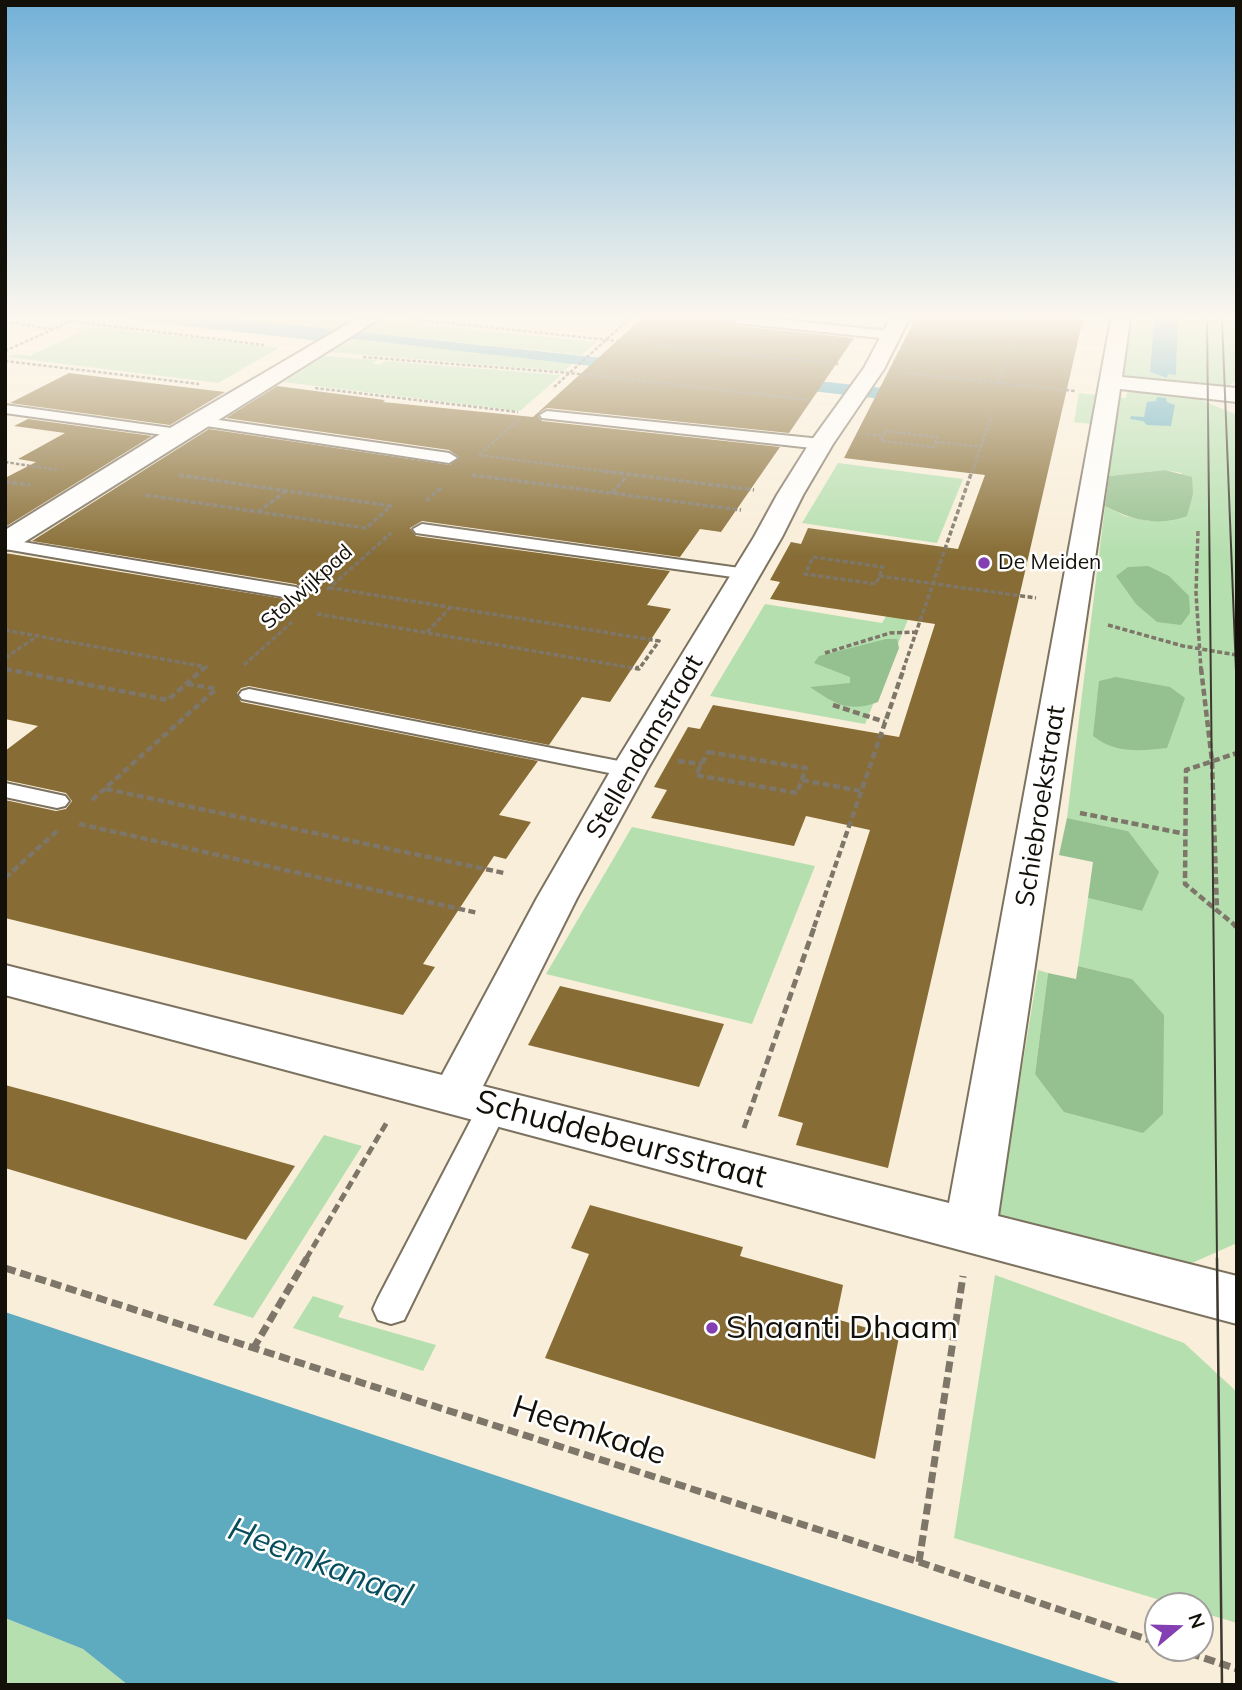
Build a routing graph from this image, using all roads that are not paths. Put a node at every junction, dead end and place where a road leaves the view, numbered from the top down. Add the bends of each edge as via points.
1 (240, 398) edge
2 (854, 398) edge
3 (1108, 398) edge
4 (5, 410) edge
5 (547, 415) dead end
6 (188, 427) junction
7 (821, 444) junction
8 (449, 458) dead end
9 (422, 529) dead end
10 (5, 543) edge
11 (747, 573) junction
12 (296, 593) dead end
13 (249, 695) dead end
14 (629, 769) junction
15 (5, 790) edge
16 (57, 800) dead end
17 (5, 980) edge
18 (452, 1096) junction
19 (970, 1230) junction
20 (1237, 1300) edge
21 (391, 1309) dead end

1 - 6 street
2 - 7 street, Stellendamstraat
3 - 19 street, Schiebroekstraat
4 - 6 lane
5 - 7 lane
6 - 8 lane
6 - 10 street
7 - 11 street, Stellendamstraat
9 - 11 lane
10 - 12 lane
11 - 14 street, Stellendamstraat
13 - 14 lane
14 - 18 street, Stellendamstraat
15 - 16 lane
17 - 18 street, Schuddebeursstraat
18 - 19 street, Schuddebeursstraat
18 - 21 lane
19 - 20 street, Schuddebeursstraat

